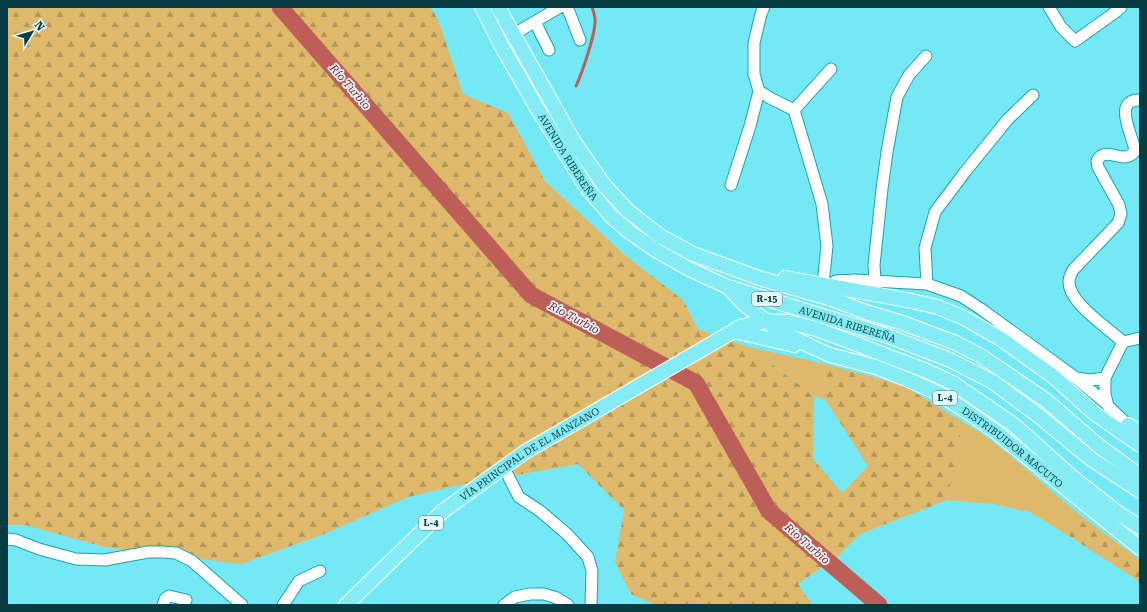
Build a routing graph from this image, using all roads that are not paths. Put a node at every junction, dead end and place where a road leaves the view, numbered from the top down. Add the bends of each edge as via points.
1 (482, 7) edge
2 (499, 7) edge
3 (560, 7) edge
4 (565, 7) edge
5 (764, 7) edge
6 (1049, 7) edge
7 (1121, 7) edge
8 (535, 22) junction
9 (514, 34) junction
10 (580, 40) dead end
11 (550, 50) dead end
12 (926, 56) dead end
13 (831, 69) dead end
14 (759, 91) junction
15 (1033, 95) dead end
16 (1140, 100) edge
17 (794, 110) junction
18 (731, 185) dead end
19 (745, 273) junction
20 (874, 281) junction
21 (926, 284) junction
22 (826, 285) junction
23 (728, 287) junction
24 (766, 321) junction
25 (982, 328) junction
26 (735, 330) junction
27 (1010, 331) junction
28 (1140, 338) edge
29 (1123, 342) junction
30 (830, 355) junction
31 (1076, 378) junction
32 (1105, 378) junction
33 (1108, 406) junction
34 (1128, 425) joint
35 (1138, 440) edge
36 (504, 468) junction
37 (1140, 476) edge
38 (1140, 491) edge
39 (1140, 527) edge
40 (7, 539) edge
41 (1140, 548) edge
42 (320, 571) dead end
43 (186, 600) dead end
44 (237, 603) edge
45 (163, 605) edge
46 (283, 605) edge
47 (346, 605) edge
48 (504, 605) edge
49 (568, 605) edge
50 (591, 605) edge

1 - 23 main road, AVENIDA RIBEREÑA / R-15 via 501,45 564,151 587,188 613,218 657,251
2 - 9 main road, AVENIDA RIBEREÑA / R-15
3 - 8 street
4 - 10 street
5 - 14 street via 754,43 754,74
6 - 7 street via 1061,27 1075,41
8 - 9 street
8 - 11 street
9 - 19 main road, AVENIDA RIBEREÑA / R-15 via 574,142 604,185 627,210 660,236 692,254
12 - 20 street via 909,75 897,97 882,189
13 - 17 street
14 - 17 street
14 - 18 street
15 - 21 street via 1008,119 935,212 925,248
16 - 29 street via 1128,104 1125,111 1125,120 1135,145 1135,152 1128,157 1105,154 1096,161 1119,205 1121,214 1118,223 1069,277 1071,292 1076,299
17 - 22 street via 822,204 827,246
19 - 22 main road
19 - 37 main road, AVENIDA RIBEREÑA / R-15 via 832,299 956,343 981,356 1047,401 1099,446
20 - 21 street
20 - 22 street via 846,280
21 - 27 street via 961,296
22 - 25 main road via 938,307
23 - 24 main road, DISTRIBUIDOR MACUTO / L-4 via 744,304
23 - 26 main road via 742,310
23 - 38 main road, AVENIDA RIBEREÑA / R-15 via 888,336 950,360 993,382 1091,459
24 - 26 main road, VÍA PRINCIPAL DE EL MANZANO
24 - 30 main road, DISTRIBUIDOR MACUTO / L-4 via 779,331
24 - 39 main road, VÍA PRINCIPAL DE EL MANZANO via 789,322 816,329 953,383 1014,425 1071,476
25 - 27 street
25 - 35 main road via 1054,377 1094,413
26 - 30 main road
26 - 36 main road, VÍA PRINCIPAL DE EL MANZANO / L-4 via 525,452
27 - 31 street
28 - 29 street
29 - 32 street
30 - 41 main road, DISTRIBUIDOR MACUTO / L-4 via 876,367 944,397 996,432
31 - 32 street
31 - 33 street
32 - 33 street
33 - 34 street
34 - 35 main road
36 - 47 main road, VÍA PRINCIPAL DE EL MANZANO / L-4 via 443,511
36 - 50 street via 520,497 567,534 588,557 592,571
40 - 44 street via 76,559 105,560 148,552 176,553 192,561
42 - 46 street via 299,581
43 - 45 street via 168,596
48 - 49 street via 515,597 530,594 544,594

